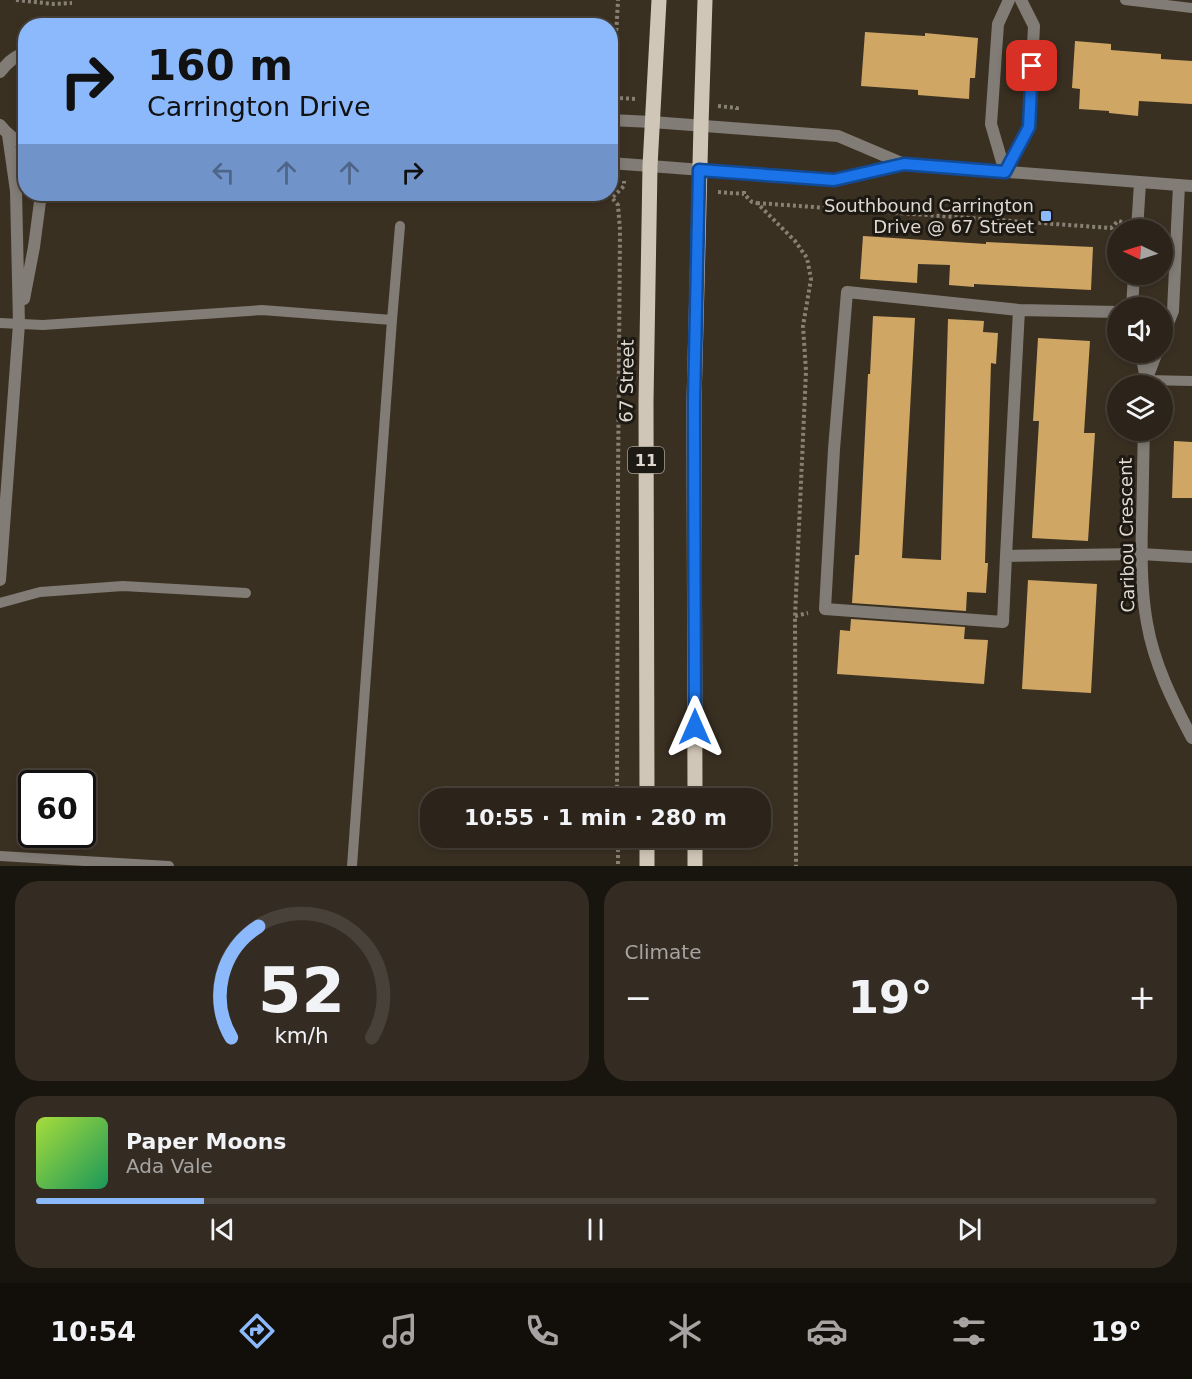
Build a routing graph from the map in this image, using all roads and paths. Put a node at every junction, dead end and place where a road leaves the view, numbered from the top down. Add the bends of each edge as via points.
1 (16, 0) edge
2 (618, 0) edge
3 (659, 0) edge
4 (705, 0) edge
5 (1009, 0) edge
6 (1021, 0) edge
7 (1125, 0) edge
8 (72, 3) dead end
9 (1192, 8) edge
10 (617, 18) edge
11 (18, 56) edge
12 (0, 72) edge
13 (620, 98) dead end
14 (654, 100) junction
15 (702, 105) junction
16 (737, 108) dead end
17 (618, 120) edge
18 (652, 122) junction
19 (700, 125) junction
20 (4, 130) edge
21 (18, 141) edge
22 (618, 164) edge
23 (904, 164) junction
24 (650, 166) junction
25 (699, 170) junction
26 (1005, 172) junction
27 (1140, 183) junction
28 (1186, 186) edge
29 (748, 197) dead end
30 (40, 201) edge
31 (615, 201) edge
32 (757, 203) junction
33 (1138, 219) edge
34 (400, 226) dead end
35 (1107, 228) edge
36 (1019, 310) junction
37 (1173, 311) edge
38 (1107, 312) edge
39 (392, 320) junction
40 (0, 322) edge
41 (19, 324) junction
42 (1173, 381) edge
43 (1192, 381) edge
44 (1144, 441) edge
45 (1142, 554) junction
46 (1006, 556) junction
47 (1192, 557) edge
48 (0, 580) edge
49 (246, 593) dead end
50 (0, 603) edge
51 (1192, 738) edge
52 (617, 788) edge
53 (647, 788) edge
54 (695, 788) edge
55 (618, 848) edge
56 (647, 848) edge
57 (695, 848) edge
58 (0, 856) edge
59 (169, 866) edge
60 (352, 866) edge
61 (618, 866) edge
62 (647, 866) edge
63 (695, 866) edge
64 (796, 866) edge

1 - 8 path
2 - 10 path
3 - 14 main road, 67 Street / 11
4 - 15 main road
5 - 26 street via 998,24 991,124
6 - 26 street via 1034,26 1029,127
7 - 9 lane
11 - 12 street
13 - 14 path
14 - 18 main road, 67 Street / 11
15 - 16 path
15 - 19 main road
17 - 18 street
18 - 19 street
18 - 24 main road, 67 Street / 11
19 - 23 street via 838,136
19 - 25 main road
20 - 21 street
20 - 41 street via 16,191
22 - 24 street
23 - 25 street via 834,180
23 - 26 street
24 - 25 street
24 - 53 main road, 67 Street / 11
25 - 54 main road via 694,403
26 - 27 street
27 - 28 street
27 - 33 street
28 - 37 street
29 - 32 path
30 - 41 street
31 - 52 path via 620,230
32 - 35 path
32 - 64 path via 795,241 807,258 812,279 803,326 806,371 795,616
34 - 39 lane
36 - 38 street
36 - 46 street
36 - 46 street via 847,292 825,609 1003,622
39 - 41 lane via 262,310 43,326
39 - 60 lane
40 - 41 lane
41 - 48 street
42 - 43 lane
44 - 45 street, Caribou Crescent
45 - 46 street
45 - 47 street
45 - 51 street, Caribou Crescent via 1142,591 1155,654
49 - 50 lane via 123,586 40,592
55 - 61 path
56 - 62 main road
57 - 63 main road
58 - 59 lane

